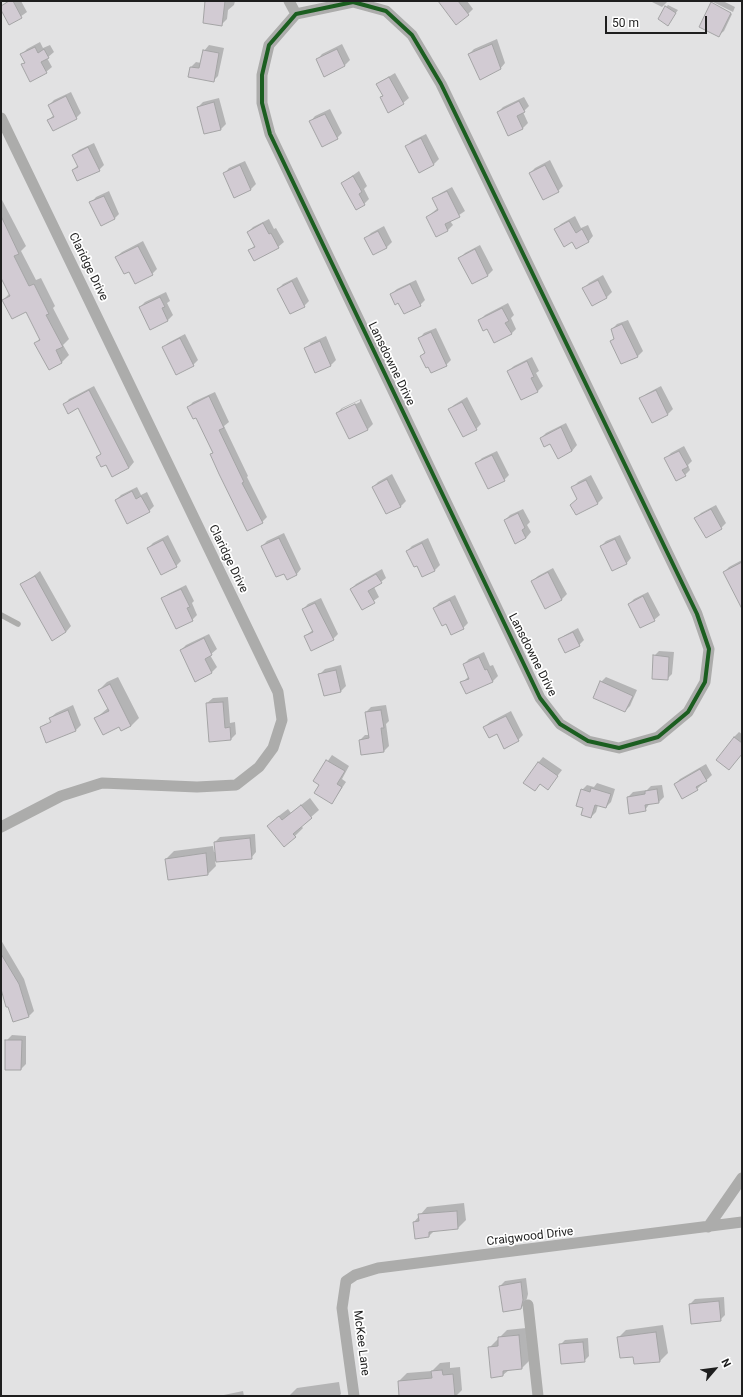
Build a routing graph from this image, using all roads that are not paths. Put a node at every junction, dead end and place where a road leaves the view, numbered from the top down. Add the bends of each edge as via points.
1 (289, 1) edge
2 (296, 14) junction
3 (1, 118) edge
4 (1, 615) edge
5 (18, 624) dead end
6 (1, 827) edge
7 (742, 1178) edge
8 (742, 1222) edge
9 (708, 1227) junction
10 (355, 1275) joint
11 (528, 1305) dead end
12 (354, 1396) edge
13 (538, 1396) edge

1 - 2 street
2 - 2 street, Lansdowne Drive via 269,45 262,75 262,104 270,134 540,698 560,724 588,741 620,748 658,737 688,712 705,682 709,650 694,607 441,84 412,35 386,11 353,2
3 - 6 street, Claridge Drive via 278,692 282,720 273,748 259,767 236,785 197,787 102,783 61,796
4 - 5 lane
7 - 9 street
8 - 9 street, Craigwood Drive
9 - 10 street, Craigwood Drive via 378,1268
10 - 12 street, McKee Lane via 346,1281 342,1308
11 - 13 street

